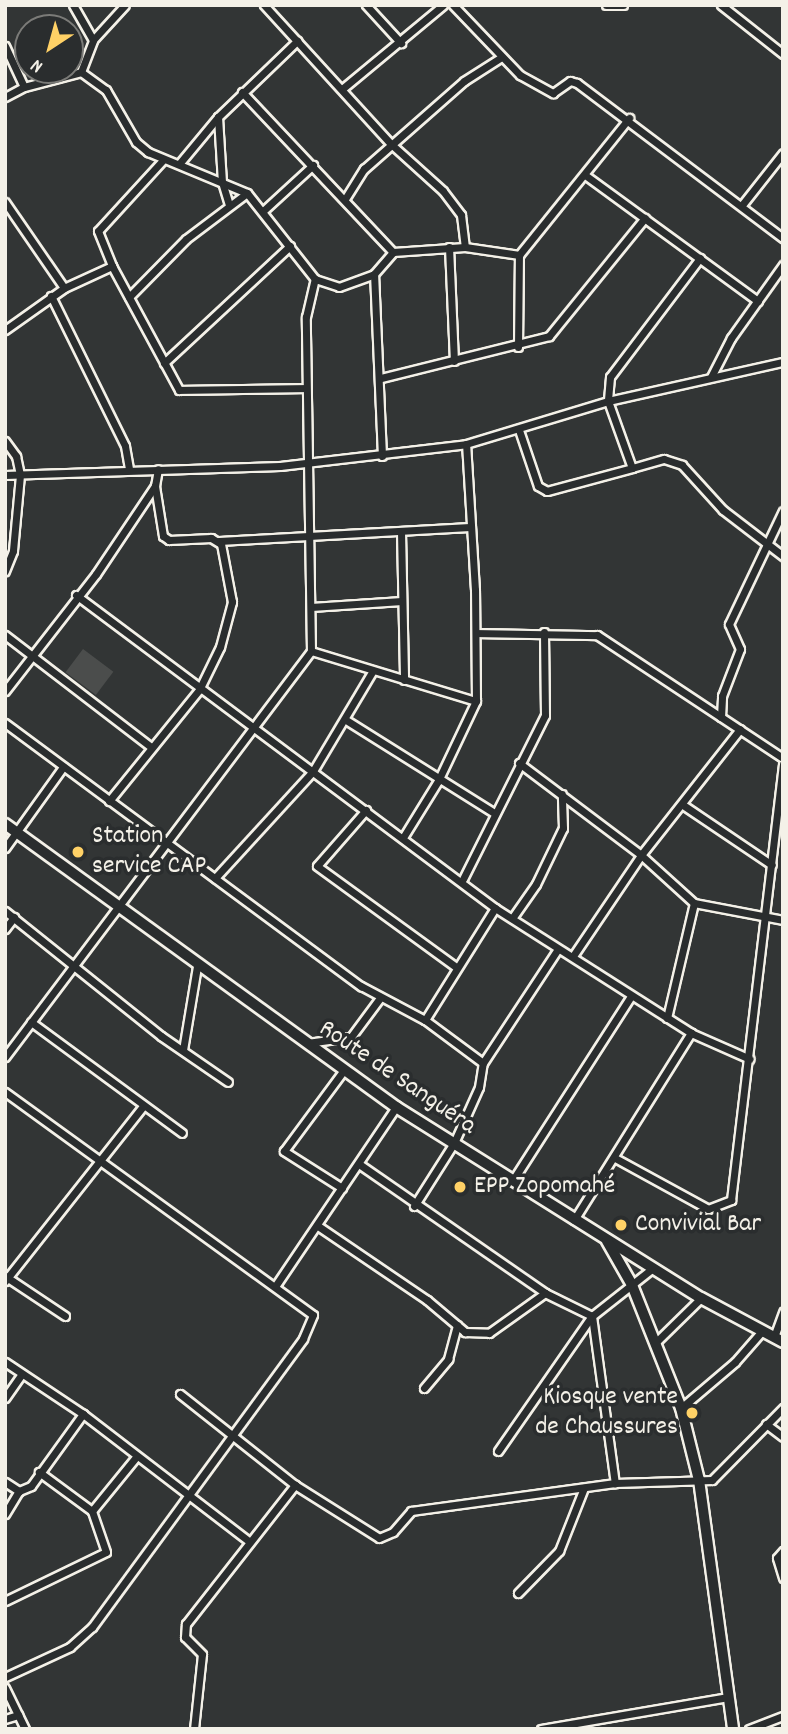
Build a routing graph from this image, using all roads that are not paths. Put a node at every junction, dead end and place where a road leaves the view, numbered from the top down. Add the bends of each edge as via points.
1 (73, 5) edge
2 (125, 5) edge
3 (264, 5) edge
4 (366, 5) edge
5 (443, 5) edge
6 (453, 5) edge
7 (606, 5) edge
8 (623, 5) edge
9 (721, 5) edge
10 (93, 40) junction
11 (297, 41) junction
12 (401, 43) junction
13 (5, 46) edge
14 (783, 54) edge
15 (500, 58) junction
16 (84, 64) edge
17 (84, 74) edge
18 (35, 84) edge
19 (24, 87) junction
20 (342, 89) junction
21 (242, 92) junction
22 (5, 97) edge
23 (218, 117) junction
24 (629, 118) junction
25 (391, 144) junction
26 (783, 153) edge
27 (163, 159) junction
28 (179, 164) junction
29 (313, 165) junction
30 (585, 175) junction
31 (222, 182) junction
32 (247, 193) junction
33 (345, 199) junction
34 (5, 202) edge
35 (229, 205) junction
36 (742, 205) junction
37 (263, 211) junction
38 (645, 218) junction
39 (783, 237) edge
40 (290, 246) junction
41 (449, 247) junction
42 (465, 247) junction
43 (393, 252) junction
44 (519, 255) junction
45 (700, 258) junction
46 (783, 265) edge
47 (112, 266) junction
48 (374, 274) junction
49 (316, 279) junction
50 (64, 288) junction
51 (51, 296) junction
52 (129, 297) junction
53 (758, 302) junction
54 (5, 330) edge
55 (518, 347) junction
56 (454, 361) junction
57 (783, 362) edge
58 (164, 363) junction
59 (711, 377) junction
60 (381, 378) junction
61 (306, 388) junction
62 (608, 401) junction
63 (519, 430) junction
64 (5, 441) edge
65 (466, 444) junction
66 (382, 456) junction
67 (310, 463) junction
68 (632, 468) junction
69 (129, 469) junction
70 (158, 469) junction
71 (5, 475) edge
72 (20, 475) junction
73 (155, 486) junction
74 (783, 511) edge
75 (471, 527) junction
76 (401, 532) junction
77 (309, 536) junction
78 (218, 541) junction
79 (766, 547) junction
80 (783, 556) edge
81 (5, 571) edge
82 (76, 595) junction
83 (402, 601) junction
84 (311, 607) junction
85 (544, 632) junction
86 (477, 633) junction
87 (5, 635) edge
88 (311, 651) junction
89 (32, 654) junction
90 (372, 672) junction
91 (404, 680) junction
92 (199, 690) junction
93 (5, 691) edge
94 (476, 701) junction
95 (721, 717) junction
96 (346, 720) junction
97 (5, 723) edge
98 (255, 728) junction
99 (740, 729) junction
100 (151, 747) junction
101 (783, 758) edge
102 (519, 763) junction
103 (783, 764) edge
104 (64, 768) junction
105 (313, 771) junction
106 (782, 777) edge
107 (438, 781) junction
108 (562, 794) junction
109 (109, 801) junction
110 (683, 805) junction
111 (366, 810) junction
112 (494, 813) junction
113 (5, 824) edge
114 (17, 833) junction
115 (404, 836) junction
116 (165, 843) junction
117 (5, 848) edge
118 (641, 855) junction
119 (772, 865) junction
120 (215, 878) junction
121 (463, 879) junction
122 (694, 903) junction
123 (120, 906) junction
124 (495, 908) junction
125 (5, 911) edge
126 (513, 917) junction
127 (14, 918) junction
128 (766, 918) junction
129 (783, 920) edge
130 (5, 929) edge
131 (558, 949) junction
132 (573, 956) junction
133 (71, 965) junction
134 (197, 966) junction
135 (456, 967) junction
136 (631, 996) junction
137 (380, 998) junction
138 (667, 1018) junction
139 (425, 1020) junction
140 (31, 1022) junction
141 (691, 1033) junction
142 (307, 1043) junction
143 (183, 1050) junction
144 (5, 1057) edge
145 (750, 1059) junction
146 (483, 1063) junction
147 (344, 1070) junction
148 (229, 1082) dead end
149 (5, 1092) edge
150 (143, 1106) junction
151 (396, 1107) junction
152 (182, 1133) dead end
153 (454, 1143) junction
154 (615, 1158) junction
155 (99, 1162) junction
156 (359, 1164) junction
157 (513, 1180) junction
158 (342, 1188) junction
159 (414, 1206) junction
160 (574, 1220) junction
161 (318, 1226) junction
162 (606, 1240) junction
163 (653, 1268) junction
164 (6, 1278) edge
165 (276, 1284) junction
166 (632, 1284) junction
167 (545, 1293) junction
168 (701, 1298) junction
169 (783, 1312) edge
170 (65, 1316) dead end
171 (592, 1316) junction
172 (457, 1325) junction
173 (762, 1331) junction
174 (778, 1340) edge
175 (655, 1342) junction
176 (5, 1362) edge
177 (22, 1374) junction
178 (425, 1388) dead end
179 (180, 1395) dead end
180 (5, 1398) edge
181 (681, 1408) junction
182 (783, 1408) edge
183 (83, 1414) junction
184 (766, 1424) junction
185 (228, 1436) junction
186 (783, 1437) edge
187 (498, 1451) dead end
188 (136, 1457) junction
189 (39, 1472) junction
190 (699, 1480) junction
191 (5, 1482) edge
192 (615, 1483) junction
193 (295, 1485) junction
194 (584, 1488) junction
195 (19, 1491) junction
196 (187, 1495) junction
197 (92, 1511) junction
198 (5, 1514) edge
199 (250, 1542) junction
200 (783, 1551) edge
201 (783, 1578) edge
202 (518, 1593) dead end
203 (5, 1601) edge
204 (5, 1677) edge
205 (5, 1688) edge
206 (729, 1697) junction
207 (18, 1715) junction
208 (783, 1716) edge
209 (5, 1719) edge
210 (25, 1729) edge
211 (194, 1729) edge
212 (541, 1729) edge
213 (733, 1729) edge
214 (749, 1729) edge

1 - 10 street
2 - 10 street
3 - 11 street
4 - 12 street
5 - 12 street
6 - 15 street
7 - 8 street
9 - 14 street
10 - 16 street
11 - 20 street
11 - 21 street
12 - 20 street
13 - 19 street
15 - 24 street via 553,93 572,81
15 - 25 street via 464,81 429,117
17 - 27 street via 106,90 136,142
18 - 19 street
19 - 22 street
20 - 25 street
21 - 23 street
21 - 29 street
23 - 28 street
23 - 31 street
24 - 30 street
24 - 36 street
25 - 33 street via 364,169
25 - 42 street via 452,201 461,215
26 - 36 street
27 - 28 street
27 - 47 street via 98,231
28 - 31 street
29 - 33 street
29 - 37 street
30 - 38 street
30 - 44 street
31 - 32 street
31 - 35 street
32 - 35 street
32 - 37 street
33 - 43 street
34 - 50 street
35 - 52 street via 186,239
36 - 39 street
37 - 40 street
38 - 45 street
38 - 55 street via 554,331
40 - 49 street
40 - 58 street
41 - 42 street
41 - 43 street
41 - 56 street
42 - 44 street
43 - 48 street
44 - 55 street
45 - 53 street
45 - 62 street via 610,377
46 - 53 street
47 - 50 street
47 - 52 street
48 - 49 street via 339,288
48 - 60 street
49 - 61 street via 306,317
50 - 51 street
51 - 54 street
51 - 69 street via 125,446
52 - 58 street
53 - 59 street via 727,344
55 - 56 street
56 - 60 street
57 - 59 street
58 - 61 street via 179,390
59 - 62 street
60 - 66 street
61 - 67 street
62 - 63 street
62 - 68 street
63 - 65 street
63 - 68 street via 538,486 547,491
64 - 72 street via 16,456
65 - 66 street
65 - 75 street
66 - 67 street
67 - 70 street
67 - 77 street
68 - 79 street via 664,459 682,465 723,510
69 - 70 street
69 - 72 street
70 - 73 street
71 - 72 street
72 - 81 street via 13,551
73 - 78 street via 163,536
73 - 82 street via 96,574
74 - 79 street
75 - 76 street
75 - 86 street
76 - 77 street
76 - 83 street
77 - 78 street
77 - 84 street
78 - 92 street via 232,602 220,647
79 - 80 street
79 - 95 street via 729,624 740,649 722,696
82 - 89 street
82 - 92 street
83 - 84 street
83 - 91 street
84 - 88 street
85 - 86 street
85 - 95 street via 597,635
85 - 102 street via 545,715
86 - 94 street
87 - 89 street
88 - 90 street
88 - 98 street
89 - 93 street
89 - 100 street
90 - 91 street
90 - 96 street
91 - 94 street
92 - 98 street
92 - 100 street
94 - 107 street
95 - 99 street
96 - 105 street
96 - 107 street
97 - 104 street
98 - 105 street
98 - 116 street
99 - 101 street
99 - 110 street
100 - 109 street
102 - 108 street
102 - 112 street
103 - 106 street
104 - 109 street
104 - 114 street
105 - 111 street
105 - 120 street
106 - 119 street
107 - 112 street
107 - 115 street
108 - 118 street
108 - 126 street via 563,828 536,884
109 - 116 street
110 - 118 street
110 - 119 street
111 - 115 street
111 - 135 street via 317,866
112 - 121 street
113 - 114 street, Route de Sanguéra
114 - 117 street
114 - 123 street, Route de Sanguéra
115 - 121 street
116 - 120 street
116 - 123 street
118 - 122 street
118 - 132 street
119 - 128 street
120 - 137 street
121 - 124 street
122 - 128 street
122 - 138 street
123 - 133 street
123 - 134 street, Route de Sanguéra
124 - 126 street
124 - 135 street
125 - 127 street
126 - 131 street
127 - 130 street
127 - 133 street
128 - 129 street
128 - 145 street
131 - 132 street
131 - 146 street
132 - 136 street
133 - 140 street
133 - 143 street
134 - 142 street, Route de Sanguéra
134 - 143 street
135 - 139 street
136 - 138 street
136 - 157 street
137 - 139 street
137 - 142 street via 351,1037
138 - 141 street
139 - 146 street
140 - 144 street
140 - 150 street
141 - 145 street
141 - 154 street
142 - 147 street, Route de Sanguéra
143 - 148 street
145 - 154 street via 731,1200 708,1209
146 - 153 street via 479,1087
147 - 151 street, Route de Sanguéra
147 - 158 street via 284,1151
149 - 155 street
150 - 152 street
150 - 155 street
151 - 153 street, Route de Sanguéra
151 - 156 street
153 - 157 street, Route de Sanguéra
153 - 159 street
154 - 160 street
155 - 164 street
155 - 165 street
156 - 158 street
156 - 159 street
157 - 160 street, Route de Sanguéra
158 - 161 street
159 - 167 street
160 - 162 street, Route de Sanguéra
161 - 165 street
161 - 172 street
162 - 163 street, Route de Sanguéra
162 - 166 street
163 - 166 street
163 - 168 street, Route de Sanguéra
164 - 170 street
165 - 185 street via 312,1312 312,1320 269,1387
166 - 171 street
166 - 175 street
167 - 171 street
167 - 172 street via 489,1333 465,1332
168 - 173 street, Route de Sanguéra
168 - 175 street
169 - 174 street
171 - 187 street
171 - 192 street
172 - 178 street via 448,1359
173 - 174 street, Route de Sanguéra
173 - 181 street via 735,1362
175 - 181 street
176 - 177 street
177 - 180 street
177 - 183 street
179 - 185 street
181 - 190 street
182 - 184 street
183 - 188 street
183 - 189 street
184 - 186 street
184 - 190 street via 726,1471 712,1480
185 - 193 street
185 - 196 street
188 - 196 street
188 - 197 street
189 - 195 street via 32,1486
189 - 197 street
190 - 192 street
190 - 206 street
191 - 195 street
192 - 194 street
193 - 194 street via 379,1538 393,1532 411,1511
193 - 199 street
194 - 202 street via 559,1552
195 - 198 street
196 - 199 street
196 - 204 street via 136,1573 80,1640
197 - 203 street via 106,1552
199 - 211 street via 184,1631 202,1654
200 - 201 street via 777,1558
205 - 207 street
206 - 212 street
206 - 213 street
207 - 209 street
207 - 210 street
208 - 214 street

